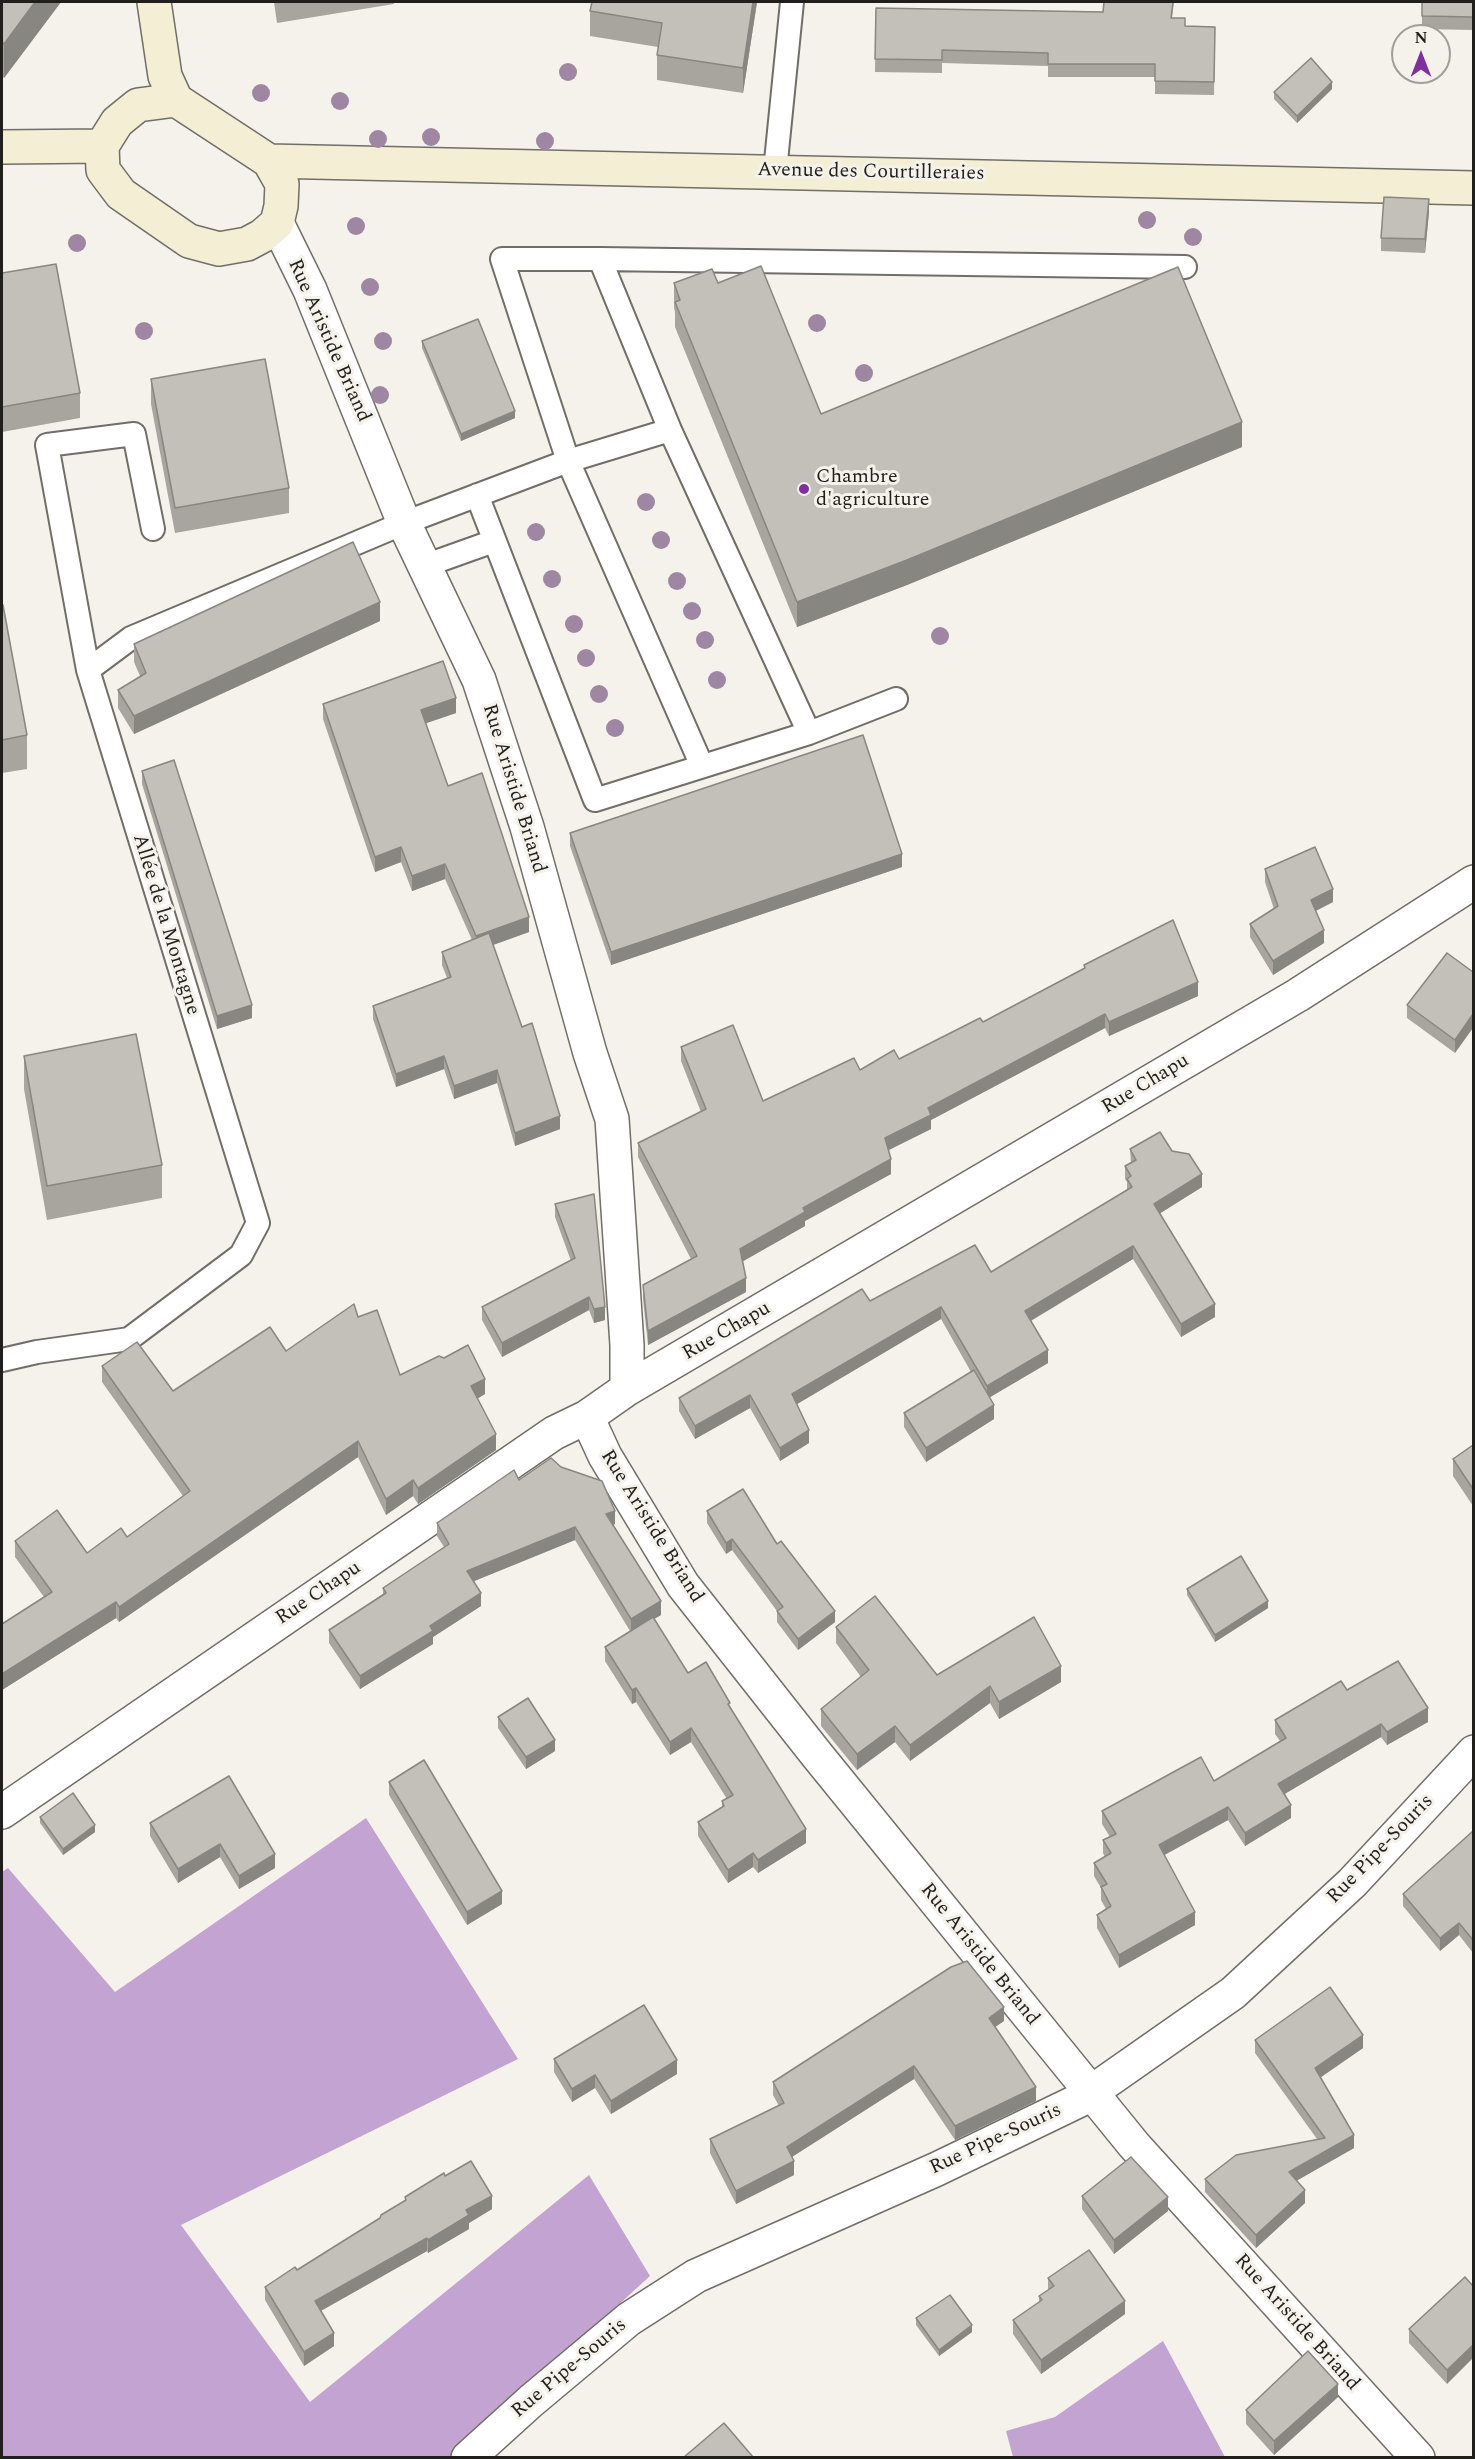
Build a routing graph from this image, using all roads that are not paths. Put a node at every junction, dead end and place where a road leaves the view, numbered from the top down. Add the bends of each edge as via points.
1 (154, 2) edge
2 (792, 2) edge
3 (176, 100) junction
4 (102, 146) junction
5 (2, 147) edge
6 (269, 161) junction
7 (775, 171) junction
8 (1473, 188) edge
9 (276, 223) junction
10 (600, 259) junction
11 (1185, 267) dead end
12 (670, 430) junction
13 (568, 461) junction
14 (477, 495) junction
15 (404, 523) junction
16 (153, 529) dead end
17 (494, 542) junction
18 (424, 566) junction
19 (88, 670) junction
20 (896, 699) dead end
21 (809, 733) junction
22 (702, 766) junction
23 (1473, 882) edge
24 (2, 1360) edge
25 (627, 1389) junction
26 (587, 1417) junction
27 (1473, 1752) edge
28 (2, 1812) edge
29 (1090, 2093) junction
30 (468, 2457) edge
31 (1418, 2457) edge

1 - 3 street via 165,76
2 - 7 lane
3 - 4 street via 138,105 117,122
3 - 6 street
4 - 5 street
4 - 9 street via 103,170 121,194 189,242 219,249 247,244 262,237
6 - 7 street, Avenue des Courtilleraies
6 - 9 street via 282,184
7 - 8 street, Avenue des Courtilleraies
9 - 15 street, Rue Aristide Briand via 310,290
10 - 11 lane
10 - 12 lane
10 - 13 lane via 502,259
12 - 13 lane
12 - 21 lane
13 - 14 lane
13 - 22 lane
14 - 15 lane
14 - 17 lane
15 - 18 street, Rue Aristide Briand
15 - 19 lane via 131,638
16 - 19 lane, Allée de la Montagne via 134,434 46,445
17 - 18 lane
17 - 22 lane via 595,800
18 - 25 street, Rue Aristide Briand via 479,680 527,827 612,1119
19 - 24 lane, Allée de la Montagne via 258,1223 242,1256 129,1339
20 - 21 lane
21 - 22 lane
23 - 25 street, Rue Chapu via 1298,995
25 - 26 street, Rue Chapu
26 - 28 street, Rue Chapu via 554,1433
26 - 29 street, Rue Aristide Briand via 605,1456 683,1585
27 - 29 street, Rue Pipe-Souris via 1352,1883 1233,1993
29 - 30 street, Rue Pipe-Souris via 937,2169 696,2276 628,2319
29 - 31 street, Rue Aristide Briand

